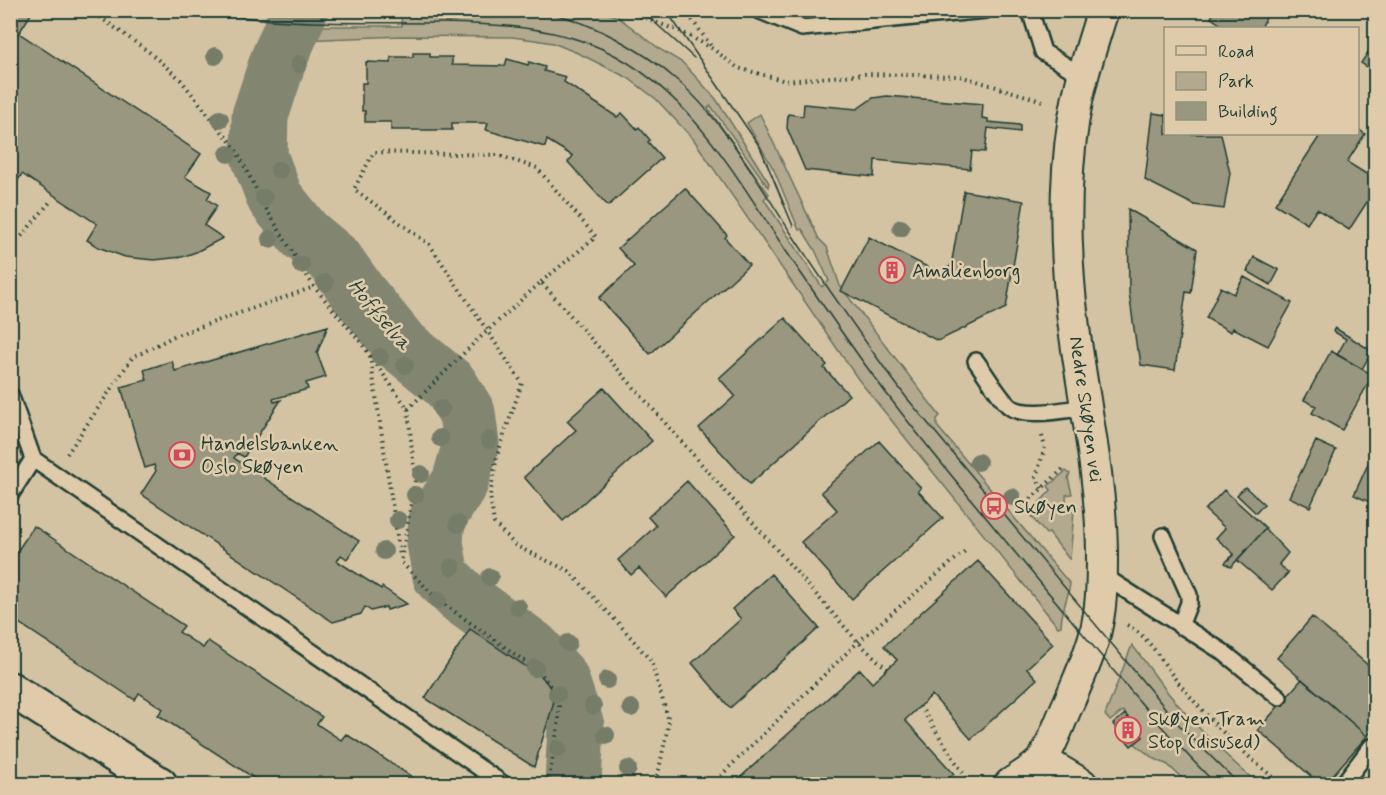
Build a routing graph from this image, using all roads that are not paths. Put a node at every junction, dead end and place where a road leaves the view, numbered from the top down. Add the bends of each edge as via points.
1 (758, 10) edge
2 (986, 10) edge
3 (1030, 10) edge
4 (1103, 10) edge
5 (1083, 76) junction
6 (975, 361) dead end
7 (10, 394) edge
8 (1087, 406) junction
9 (33, 459) junction
10 (10, 495) edge
11 (1163, 536) dead end
12 (1102, 588) junction
13 (1180, 626) junction
14 (10, 689) edge
15 (1279, 697) dead end
16 (1371, 747) dead end
17 (1042, 760) junction
18 (159, 784) edge
19 (503, 784) edge
20 (1010, 784) edge
21 (1082, 784) edge
22 (1343, 784) edge

1 - 2 lane via 802,28
3 - 5 lane via 1043,52
4 - 5 street, Nedre Skøyen vei
5 - 8 street, Nedre Skøyen vei via 1069,167 1067,216 1068,266
6 - 8 lane via 1009,406 1019,412
7 - 9 lane
8 - 12 street, Nedre Skøyen vei via 1100,495
9 - 10 lane
9 - 19 lane
11 - 13 lane via 1190,595
12 - 13 lane
12 - 17 street, Nedre Skøyen vei via 1097,628
13 - 15 lane via 1223,652
14 - 18 street
16 - 22 lane
17 - 20 street, Nedre Skøyen vei
17 - 21 street

